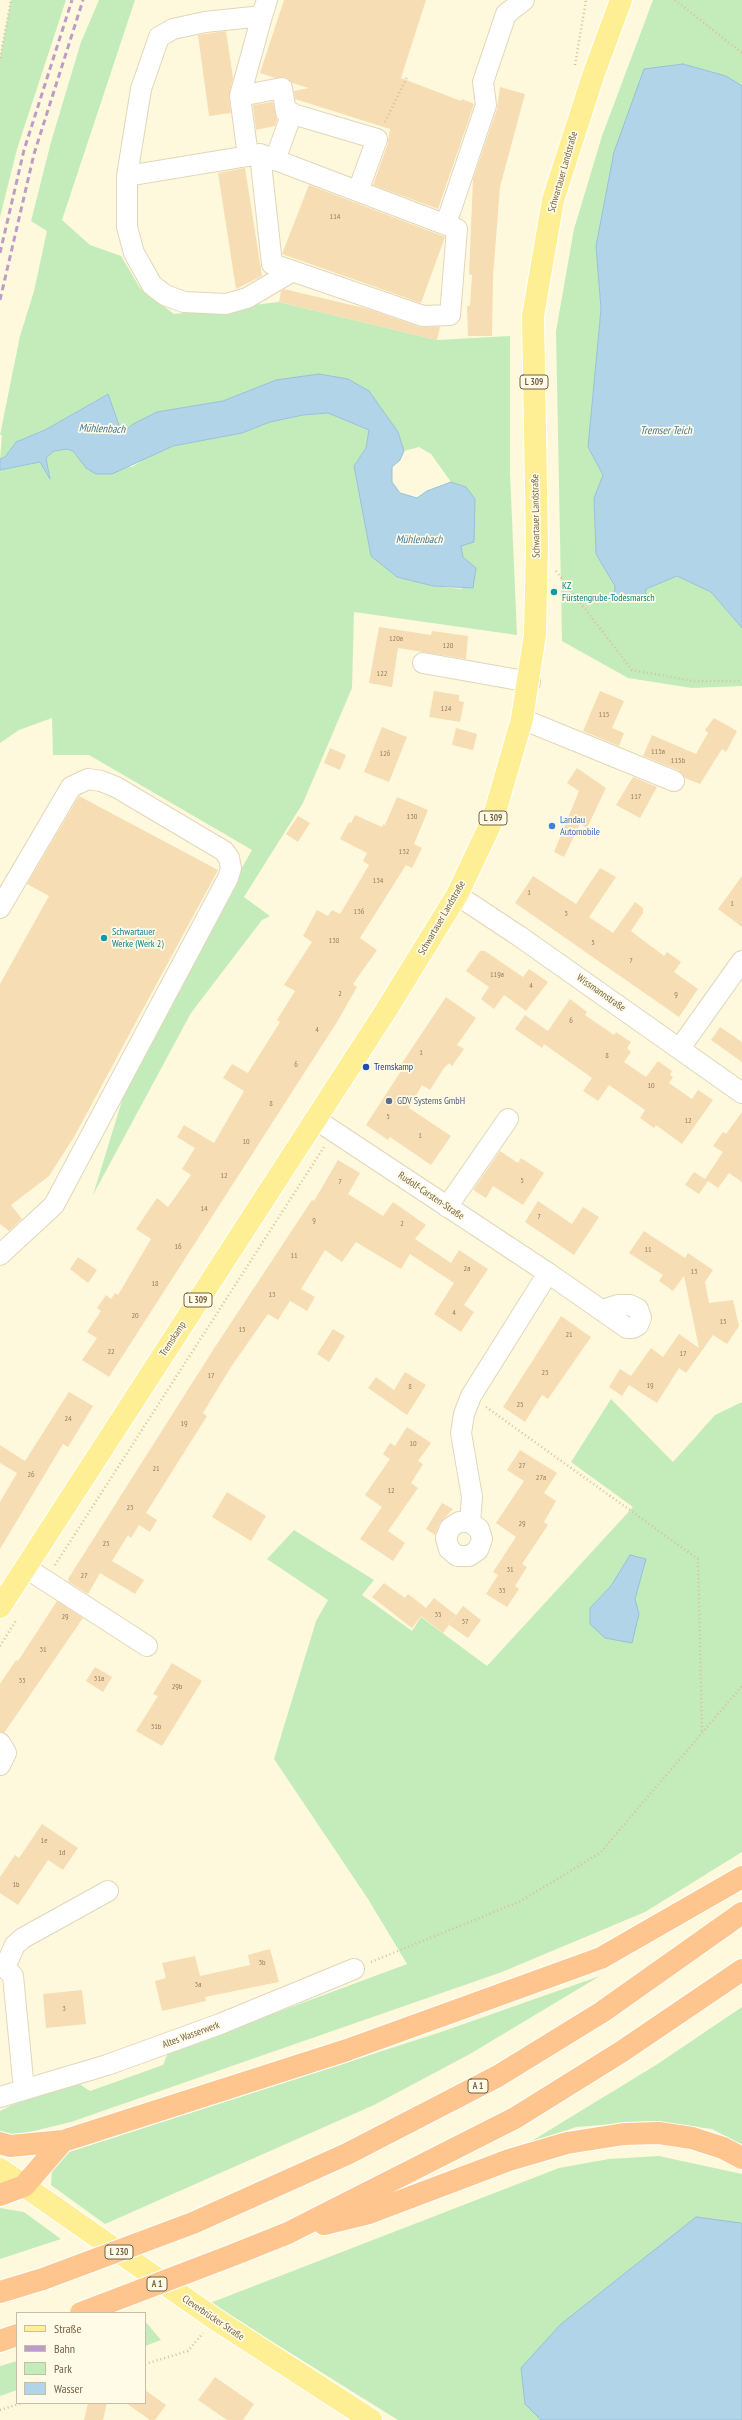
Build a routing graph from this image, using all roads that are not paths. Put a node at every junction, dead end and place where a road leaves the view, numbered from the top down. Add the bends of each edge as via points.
1 (524, 0) edge
2 (621, 0) edge
3 (265, 8) edge
4 (240, 96) junction
5 (292, 114) junction
6 (261, 157) junction
7 (126, 176) junction
8 (358, 191) junction
9 (446, 224) junction
10 (294, 271) junction
11 (423, 663) dead end
12 (530, 682) junction
13 (522, 719) junction
14 (674, 781) dead end
15 (458, 895) junction
16 (0, 908) edge
17 (742, 961) edge
18 (385, 1012) joint
19 (680, 1048) junction
20 (742, 1093) edge
21 (315, 1119) junction
22 (508, 1119) dead end
23 (447, 1207) junction
24 (0, 1255) edge
25 (548, 1273) junction
26 (602, 1310) dead end
27 (470, 1522) dead end
28 (26, 1568) junction
29 (7, 1586) edge
30 (0, 1607) edge
31 (147, 1646) dead end
32 (0, 1743) edge
33 (0, 1765) edge
34 (742, 1877) edge
35 (108, 1891) dead end
36 (742, 1913) edge
37 (3, 1967) edge
38 (354, 1969) road end
39 (742, 1970) edge
40 (24, 2090) junction
41 (0, 2097) edge
42 (63, 2141) junction
43 (0, 2143) edge
44 (742, 2158) edge
45 (0, 2169) edge
46 (24, 2186) junction
47 (0, 2195) edge
48 (288, 2233) junction
49 (0, 2292) edge
50 (84, 2312) edge
51 (16, 2335) edge
52 (0, 2341) edge
53 (371, 2420) edge

1 - 9 street via 506,14 483,82 486,105
2 - 12 main road, Schwartauer Landstraße / L 309 via 593,76 553,200 533,316 537,545 535,634
3 - 4 street
3 - 7 street via 174,29 159,37 140,89
4 - 5 street via 282,88 286,112
4 - 6 street
5 - 6 street
5 - 8 street via 378,139
6 - 7 street
6 - 8 street
6 - 10 street via 272,264
7 - 10 street via 127,227 134,253 147,278 165,295 184,302 226,304 247,298
8 - 9 street
9 - 10 street via 457,229 450,315 423,316
11 - 12 street
12 - 13 main road, Schwartauer Landstraße / L 309
13 - 14 street
13 - 15 main road, Schwartauer Landstraße / L 309 via 493,819
15 - 18 main road, Schwartauer Landstraße / L 309
15 - 19 street, Wissmannstraße
16 - 24 street via 71,787 88,779 101,780 116,787 224,851 231,868 54,1205
17 - 19 street
18 - 21 main road, Tremskamp / L 309
19 - 20 street, Wissmannstraße
21 - 23 street, Rudolf-Carsten-Straße
21 - 28 main road, Tremskamp / L 309
22 - 23 street
23 - 25 street, Rudolf-Carsten-Straße
25 - 26 street, Rudolf-Carsten-Straße
25 - 27 street via 471,1396 464,1414 461,1433 472,1497
28 - 29 main road, Tremskamp / L 309
28 - 31 street
29 - 30 main road, Tremskamp / L 309
32 - 33 street via 6,1753
34 - 42 highway via 601,1958 347,2050
35 - 37 street via 23,1938 15,1945
36 - 49 highway, A 1, bridge via 602,2012 498,2076 347,2154 192,2223 43,2279
37 - 40 street via 13,1976
38 - 40 street, Altes Wasserwerk via 213,2026 107,2065
39 - 48 highway, A 1 via 620,2052 515,2118
40 - 41 street, Altes Wasserwerk
42 - 43 highway via 10,2146
42 - 46 highway
44 - 48 highway via 723,2148 692,2138 659,2133 624,2134 567,2143 509,2160 369,2214
45 - 46 main road, Cleverbrücker Straße / L 230
46 - 47 highway
46 - 53 main road, Cleverbrücker Straße / L 230 via 215,2320
48 - 50 highway, A 1, bridge
51 - 52 highway

